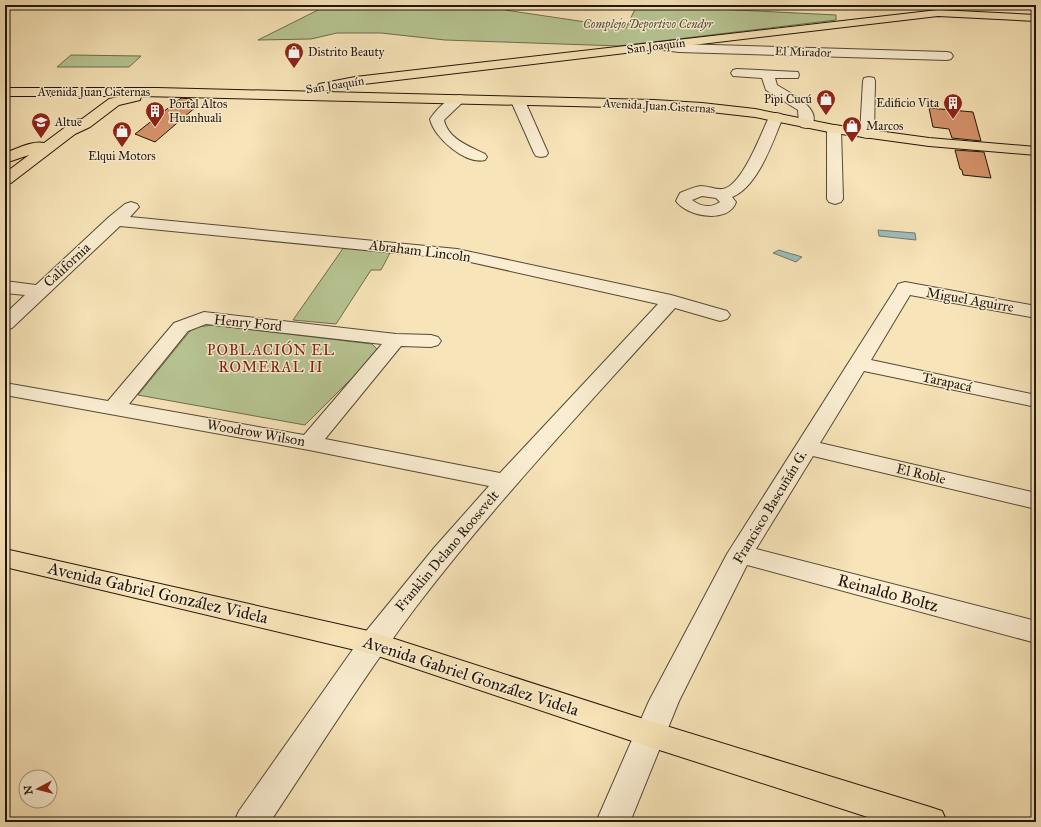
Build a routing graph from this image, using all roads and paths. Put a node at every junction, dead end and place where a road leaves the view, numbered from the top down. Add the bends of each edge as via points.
1 (1036, 18) edge
2 (659, 46) junction
3 (947, 56) dead end
4 (737, 73) dead end
5 (767, 74) junction
6 (793, 75) dead end
7 (869, 81) dead end
8 (5, 92) edge
9 (121, 92) junction
10 (278, 95) junction
11 (459, 99) junction
12 (518, 100) junction
13 (776, 117) junction
14 (806, 124) junction
15 (834, 129) junction
16 (65, 134) junction
17 (868, 134) junction
18 (1036, 151) edge
19 (541, 153) dead end
20 (480, 157) dead end
21 (5, 158) edge
22 (5, 180) edge
23 (722, 196) dead end
24 (835, 199) dead end
25 (131, 207) dead end
26 (115, 222) junction
27 (5, 287) edge
28 (905, 288) joint
29 (39, 291) junction
30 (671, 301) junction
31 (1036, 312) edge
32 (720, 315) dead end
33 (5, 324) edge
34 (396, 340) junction
35 (431, 341) dead end
36 (858, 363) junction
37 (5, 389) edge
38 (1036, 401) edge
39 (114, 408) junction
40 (309, 443) junction
41 (807, 447) junction
42 (506, 482) junction
43 (1036, 501) edge
44 (740, 554) junction
45 (5, 558) edge
46 (1036, 632) edge
47 (373, 643) junction
48 (650, 734) junction
49 (251, 822) edge
50 (613, 822) edge
51 (930, 822) edge

1 - 2 main road, San Joaquín via 938,13
2 - 3 street, El Mirador via 687,49
2 - 10 main road, San Joaquín via 355,81
4 - 5 street
5 - 6 street
5 - 14 street via 771,87 804,108
7 - 17 street
8 - 9 main road, Avenida Juan Cisternas
9 - 10 main road, Avenida Juan Cisternas
9 - 16 main road
10 - 11 main road, Avenida Juan Cisternas
10 - 16 main road, Avenida Juan Cisternas via 252,98 127,98 114,102 85,124
11 - 12 main road, Avenida Juan Cisternas
11 - 20 street via 437,119 438,126 444,135
12 - 13 main road, Avenida Juan Cisternas via 702,107
12 - 19 street
13 - 14 main road, Avenida Juan Cisternas
13 - 23 street via 744,182
14 - 15 main road, Avenida Juan Cisternas
15 - 17 main road, Avenida Juan Cisternas
15 - 24 street
16 - 21 main road
16 - 22 main road
17 - 18 main road, Avenida Juan Cisternas
25 - 26 street, California
26 - 29 street, California
26 - 30 street, Abraham Lincoln via 457,254
27 - 29 street
28 - 31 street, Miguel Aguirre
28 - 36 street, Francisco Bascuñán G.
29 - 33 street, California
30 - 32 street, Abraham Lincoln
30 - 42 street, Franklin Delano Roosevelt
34 - 35 street, Henry Ford
34 - 39 street, Henry Ford via 204,318 181,327
34 - 40 street
36 - 38 street, Tarapacá
36 - 41 street, Francisco Bascuñán G.
37 - 39 street, Woodrow Wilson
39 - 40 street, Woodrow Wilson
40 - 42 street, Woodrow Wilson
41 - 43 street, El Roble
41 - 44 street, Francisco Bascuñán G.
42 - 47 street, Franklin Delano Roosevelt via 392,616
44 - 46 street, Reinaldo Boltz
44 - 48 street, Francisco Bascuñán G. via 664,701
45 - 47 main road, Avenida Gabriel González Videla
47 - 48 main road, Avenida Gabriel González Videla
47 - 49 street, Franklin Delano Roosevelt
48 - 50 street, Francisco Bascuñán G.
48 - 51 main road, Avenida Gabriel González Videla

